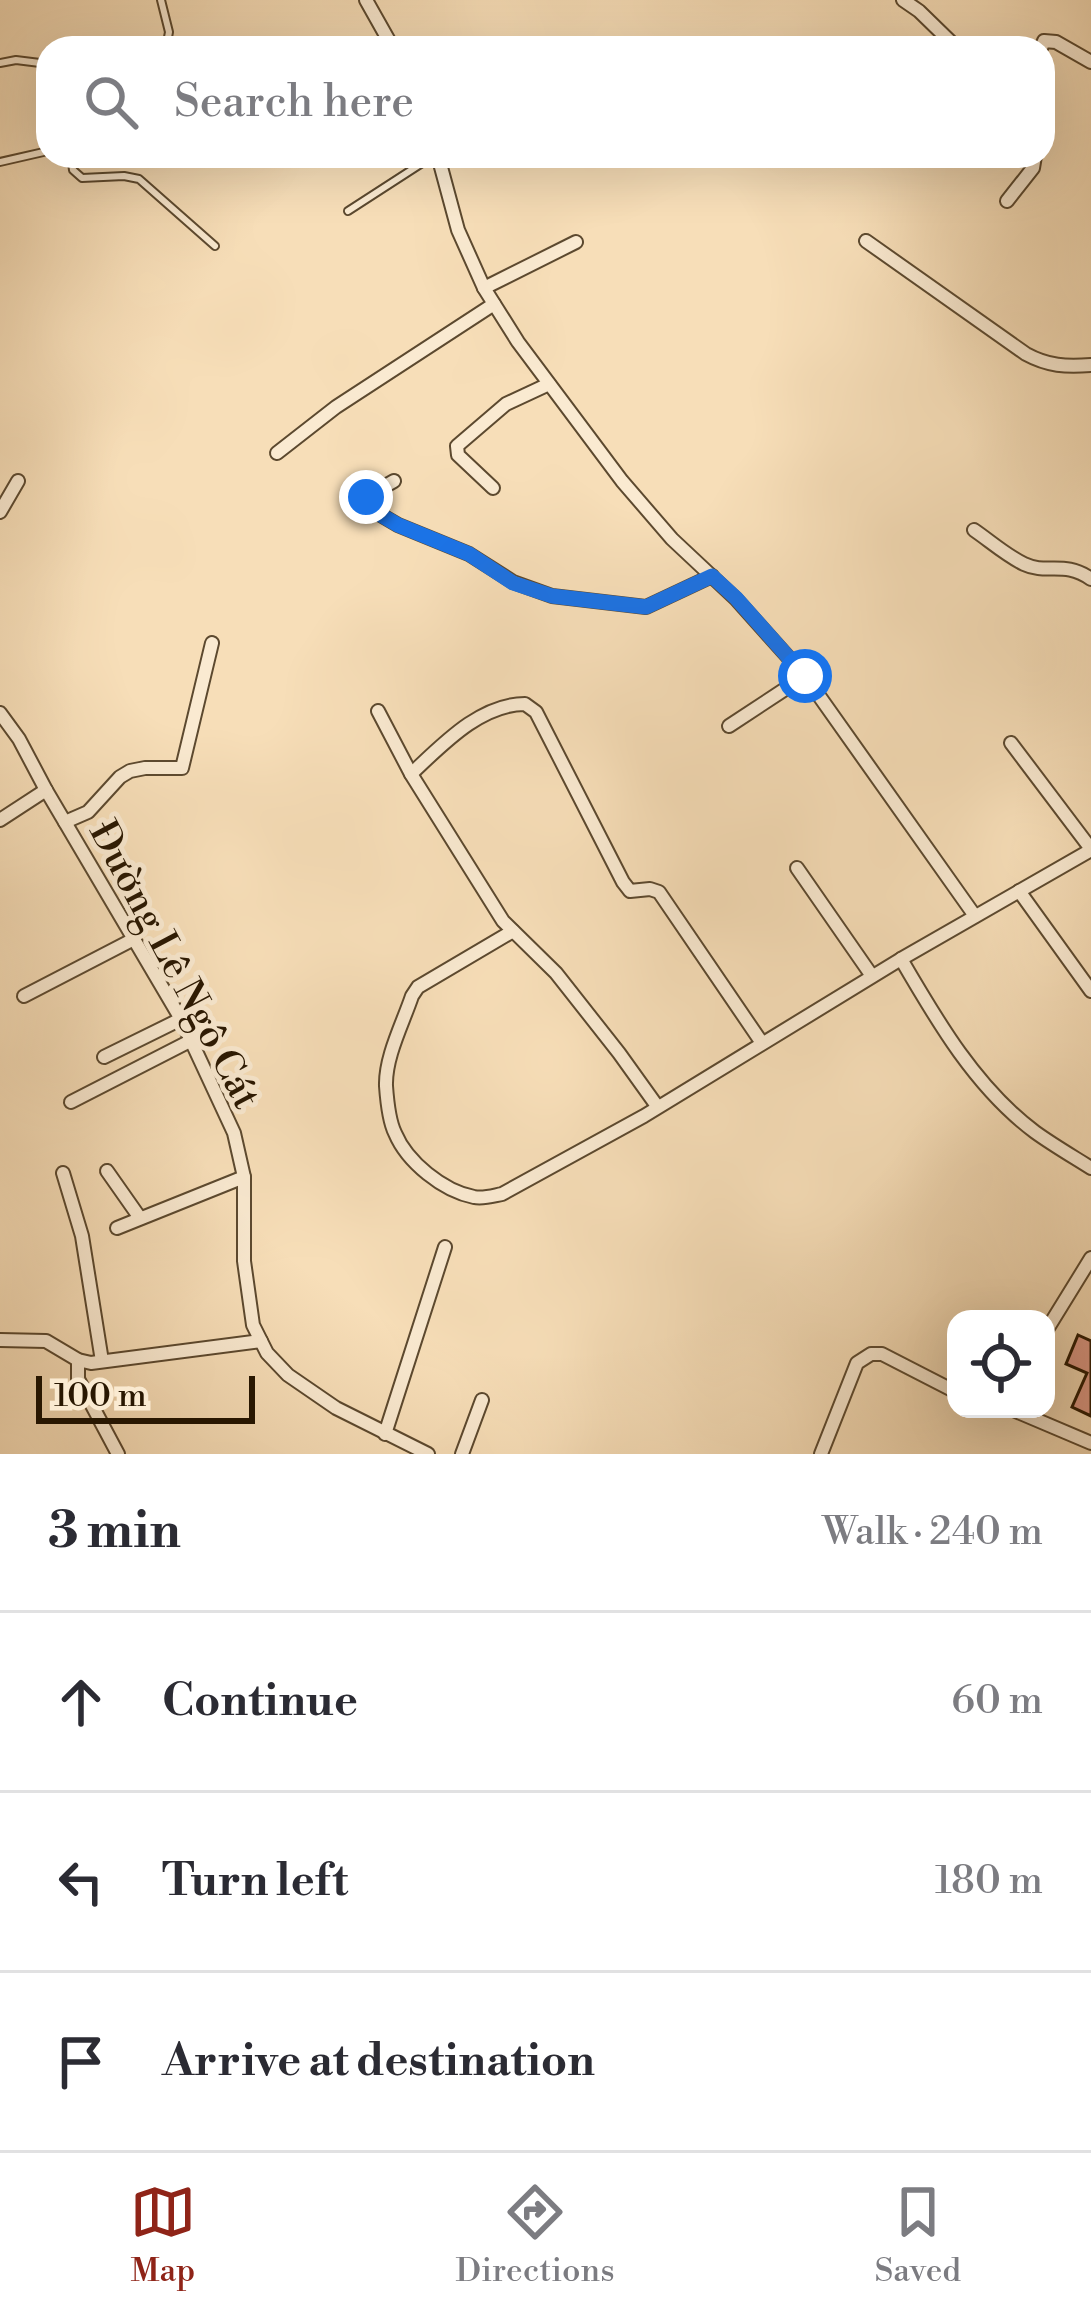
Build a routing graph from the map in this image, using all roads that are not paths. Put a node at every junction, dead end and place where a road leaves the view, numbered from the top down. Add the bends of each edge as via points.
1 (161, 0) edge
2 (366, 0) edge
3 (903, 0) edge
4 (933, 0) edge
5 (920, 11) junction
6 (169, 36) edge
7 (386, 36) edge
8 (945, 36) edge
9 (1055, 42) edge
10 (36, 62) edge
11 (1091, 62) edge
12 (0, 63) edge
13 (36, 154) edge
14 (0, 162) edge
15 (73, 168) edge
16 (417, 168) edge
17 (440, 168) edge
18 (1033, 168) edge
19 (1007, 201) dead end
20 (348, 212) dead end
21 (866, 241) dead end
22 (576, 242) dead end
23 (215, 246) dead end
24 (484, 288) junction
25 (494, 304) junction
26 (1091, 364) edge
27 (549, 385) junction
28 (277, 453) dead end
29 (18, 481) dead end
30 (394, 481) dead end
31 (493, 488) dead end
32 (0, 512) edge
33 (974, 530) dead end
34 (712, 576) junction
35 (1091, 579) edge
36 (212, 643) dead end
37 (805, 676) junction
38 (378, 711) dead end
39 (0, 713) edge
40 (729, 726) dead end
41 (1011, 743) dead end
42 (412, 774) junction
43 (46, 790) junction
44 (0, 820) edge
45 (65, 822) junction
46 (1091, 850) edge
47 (797, 868) dead end
48 (1019, 891) junction
49 (975, 916) junction
50 (513, 931) junction
51 (134, 939) junction
52 (901, 959) junction
53 (872, 976) junction
54 (1091, 991) edge
55 (24, 996) dead end
56 (181, 1019) junction
57 (192, 1040) junction
58 (762, 1043) junction
59 (104, 1057) dead end
60 (70, 1102) dead end
61 (657, 1106) junction
62 (1091, 1168) edge
63 (107, 1171) dead end
64 (63, 1173) dead end
65 (244, 1177) junction
66 (140, 1218) junction
67 (117, 1228) dead end
68 (445, 1247) dead end
69 (1091, 1258) edge
70 (1055, 1316) edge
71 (0, 1340) edge
72 (261, 1341) junction
73 (78, 1360) junction
74 (102, 1361) junction
75 (947, 1387) edge
76 (482, 1400) dead end
77 (1032, 1418) edge
78 (385, 1434) junction
79 (1091, 1443) edge
80 (118, 1454) edge
81 (428, 1454) edge
82 (462, 1454) edge
83 (821, 1454) edge

1 - 6 lane
2 - 7 street
3 - 5 street
4 - 5 street
5 - 8 street
9 - 11 street
10 - 12 lane
13 - 14 lane
15 - 23 lane via 82,178 139,179
16 - 20 lane
17 - 24 street
18 - 19 street
21 - 26 street via 1026,354 1046,364
22 - 24 street
24 - 25 street
25 - 27 street
25 - 28 street
27 - 31 street via 506,404 457,446
27 - 34 street via 622,481
29 - 32 street
30 - 34 street via 364,505 533,591 646,607
33 - 35 street via 1030,566 1065,567
34 - 37 street
36 - 45 street via 182,768 130,771 88,812
37 - 40 street
37 - 49 street
38 - 42 street
39 - 43 street, Đường Lê Ngô Cát
41 - 46 street
42 - 50 street
42 - 58 street via 492,709 525,704 536,712 623,882 630,891 659,892
43 - 44 street
43 - 45 street, Đường Lê Ngô Cát
45 - 51 street, Đường Lê Ngô Cát
46 - 48 street
47 - 53 street
48 - 49 street
48 - 54 street
49 - 52 street
50 - 61 street
50 - 61 street via 412,996 386,1084 394,1132 417,1165 470,1196 502,1194
51 - 55 street
51 - 56 street, Đường Lê Ngô Cát
52 - 53 street
52 - 62 street via 986,1085 1032,1130
53 - 58 street
56 - 57 street, Đường Lê Ngô Cát
56 - 59 street
57 - 60 street
57 - 65 street, Đường Lê Ngô Cát via 234,1133
58 - 61 street
63 - 66 street
64 - 74 street
65 - 66 street
65 - 72 street, Đường Lê Ngô Cát via 244,1262
66 - 67 street
68 - 78 street
69 - 70 street
71 - 73 street via 46,1341
72 - 74 street
72 - 78 street, Đường Lê Ngô Cát via 288,1375
73 - 74 street
73 - 80 street via 78,1379
75 - 83 street via 882,1354 863,1357
76 - 82 street
77 - 79 street
78 - 81 street, Đường Lê Ngô Cát

